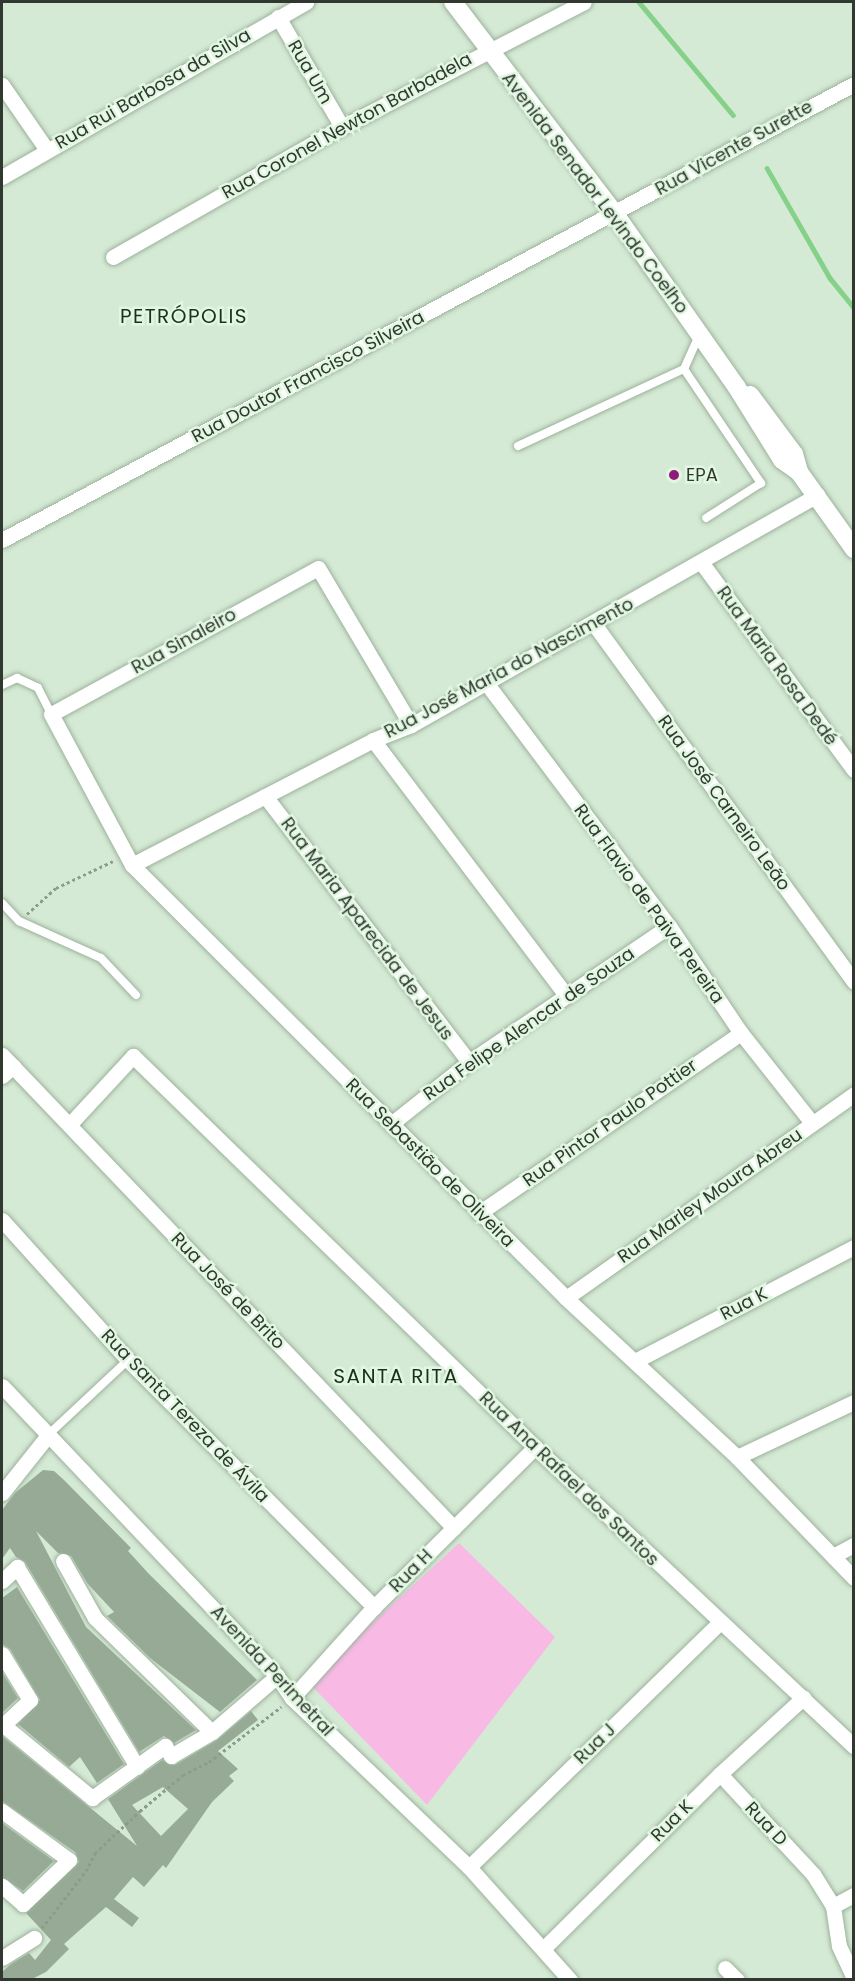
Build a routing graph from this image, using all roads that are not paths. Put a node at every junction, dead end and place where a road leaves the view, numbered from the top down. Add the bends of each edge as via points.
1 (306, 2) edge
2 (453, 2) edge
3 (584, 2) edge
4 (278, 17) junction
5 (488, 49) junction
6 (854, 84) edge
7 (2, 85) edge
8 (342, 127) junction
9 (47, 150) junction
10 (2, 177) edge
11 (615, 214) junction
12 (113, 257) dead end
13 (699, 333) junction
14 (684, 369) junction
15 (518, 446) dead end
16 (817, 495) junction
17 (706, 518) dead end
18 (850, 537) edge
19 (2, 540) edge
20 (701, 562) junction
21 (594, 624) junction
22 (487, 684) junction
23 (2, 685) edge
24 (51, 714) junction
25 (411, 725) junction
26 (373, 740) junction
27 (854, 770) edge
28 (265, 796) junction
29 (132, 865) junction
30 (2, 903) edge
31 (669, 926) junction
32 (854, 982) edge
33 (136, 995) dead end
34 (566, 995) junction
35 (741, 1033) junction
36 (469, 1062) junction
37 (5, 1066) edge
38 (853, 1096) edge
39 (812, 1123) junction
40 (70, 1124) junction
41 (391, 1124) junction
42 (479, 1213) junction
43 (2, 1220) edge
44 (854, 1247) edge
45 (566, 1298) junction
46 (128, 1360) junction
47 (635, 1361) junction
48 (2, 1386) edge
49 (854, 1402) edge
50 (49, 1434) junction
51 (535, 1447) junction
52 (737, 1457) junction
53 (2, 1493) edge
54 (454, 1528) junction
55 (854, 1545) edge
56 (833, 1556) junction
57 (63, 1561) dead end
58 (854, 1578) edge
59 (2, 1581) edge
60 (374, 1607) junction
61 (720, 1622) junction
62 (2, 1653) edge
63 (277, 1676) junction
64 (292, 1698) junction
65 (803, 1698) junction
66 (2, 1724) edge
67 (212, 1732) junction
68 (854, 1747) edge
69 (137, 1767) junction
70 (720, 1774) junction
71 (2, 1811) edge
72 (469, 1867) junction
73 (2, 1886) edge
74 (854, 1895) edge
75 (833, 1906) junction
76 (34, 1938) road end
77 (544, 1948) junction
78 (2, 1958) edge
79 (725, 1968) dead end
80 (854, 1977) edge
81 (570, 1980) edge
82 (737, 1980) edge

1 - 4 street, Rua Rui Barbosa da Silva
2 - 5 street, Avenida Senador Levindo Coelho
3 - 5 street, Rua Coronel Newton Barbadela
4 - 8 street, Rua Um
4 - 9 street, Rua Rui Barbosa da Silva
5 - 8 street, Rua Coronel Newton Barbadela
5 - 11 street, Avenida Senador Levindo Coelho
6 - 11 street, Rua Vicente Surette via 696,166
7 - 9 street
8 - 12 street, Rua Coronel Newton Barbadela
9 - 10 street, Rua Rui Barbosa da Silva
11 - 13 street, Avenida Senador Levindo Coelho
11 - 19 street, Rua Doutor Francisco Silveira
13 - 14 lane
13 - 16 street, Avenida Senador Levindo Coelho via 782,460 799,472
14 - 15 lane
14 - 17 lane via 761,483
16 - 18 street, Avenida Senador Levindo Coelho
16 - 20 street, Rua José Maria do Nascimento
20 - 21 street, Rua José Maria do Nascimento
20 - 27 street, Rua Maria Rosa Dedé
21 - 22 street, Rua José Maria do Nascimento
21 - 32 street, Rua José Carneiro Leão
22 - 25 street, Rua José Maria do Nascimento
22 - 31 street, Rua Flavio de Paiva Pereira
23 - 24 lane via 17,678 38,688
24 - 25 street, Rua Sinaleiro via 318,568
24 - 29 street, Rua Sebastião de Oliveira
25 - 26 street, Rua José Maria do Nascimento
26 - 28 street, Rua José Maria do Nascimento
26 - 34 street
28 - 29 street, Rua José Maria do Nascimento
28 - 36 street, Rua Maria Aparecida de Jesus
29 - 41 street, Rua Sebastião de Oliveira
30 - 33 lane via 19,921 101,958
31 - 34 street, Rua Felipe Alencar de Souza
31 - 35 street, Rua Flavio de Paiva Pereira
34 - 36 street, Rua Felipe Alencar de Souza
35 - 39 street, Rua Flavio de Paiva Pereira
35 - 42 street, Rua Pintor Paulo Pottier
36 - 41 street, Rua Felipe Alencar de Souza
37 - 40 street, Rua José de Brito
38 - 39 street, Rua Marley Moura Abreu
39 - 45 street, Rua Marley Moura Abreu
40 - 51 street, Rua Ana Rafael dos Santos via 133,1056
40 - 54 street, Rua José de Brito
41 - 42 street, Rua Sebastião de Oliveira
42 - 45 street, Rua Sebastião de Oliveira
43 - 46 street, Rua Santa Tereza de Ávila
44 - 47 street, Rua K
45 - 47 street, Rua Sebastião de Oliveira
46 - 50 lane
46 - 60 street, Rua Santa Tereza de Ávila
47 - 52 street, Rua Sebastião de Oliveira
48 - 50 street, Avenida Perimetral
49 - 52 street
50 - 53 street
50 - 63 street, Avenida Perimetral
51 - 54 street, Rua H
51 - 61 street, Rua Ana Rafael dos Santos
52 - 56 street, Rua Sebastião de Oliveira
54 - 60 street, Rua H
55 - 56 street
56 - 58 street, Rua Sebastião de Oliveira
57 - 67 street via 94,1618
59 - 69 street via 17,1567
60 - 64 street, Rua H
61 - 65 street, Rua Ana Rafael dos Santos
61 - 72 street, Rua J
62 - 66 street via 30,1700
63 - 64 street, Avenida Perimetral
63 - 67 street
64 - 72 street, Avenida Perimetral
65 - 68 street, Rua Ana Rafael dos Santos
65 - 70 street, Rua K
66 - 69 street via 92,1798
67 - 69 street via 171,1756 165,1746
70 - 75 street, Rua D via 813,1874
70 - 77 street, Rua K
71 - 73 street via 69,1860 22,1904
72 - 77 street, Avenida Perimetral
74 - 75 street
75 - 80 street via 839,1946
76 - 78 street
77 - 81 street, Avenida Perimetral
79 - 82 street

